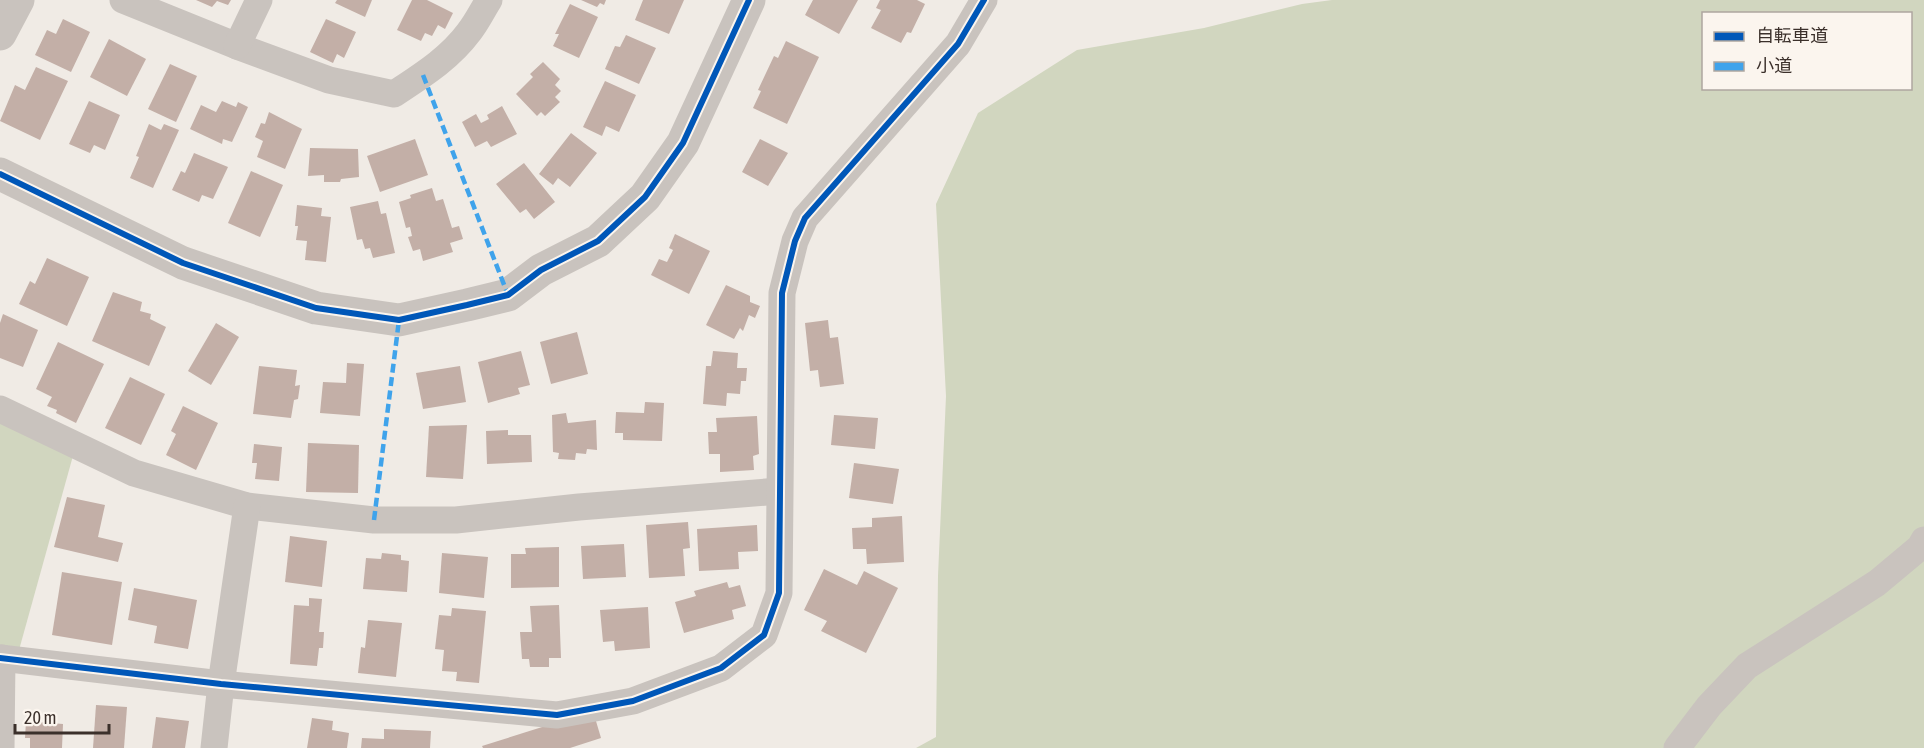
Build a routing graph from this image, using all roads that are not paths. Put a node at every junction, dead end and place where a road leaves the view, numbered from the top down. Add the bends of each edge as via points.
1 (18, 0) edge
2 (123, 0) edge
3 (259, 0) edge
4 (489, 0) edge
5 (749, 0) edge
6 (984, 0) edge
7 (0, 34) edge
8 (237, 46) junction
9 (0, 174) edge
10 (0, 409) edge
11 (779, 491) junction
12 (247, 506) junction
13 (1924, 540) edge
14 (1, 658) edge
15 (221, 684) junction
16 (1, 748) edge
17 (214, 748) edge
18 (1677, 748) edge

1 - 7 street
2 - 8 street
3 - 8 street
4 - 8 street via 451,53 393,94 329,80
5 - 9 street via 683,143 645,197 598,241 541,270 508,295 467,305 399,320 316,308 183,263
6 - 11 street via 958,44 805,218 795,241 782,293
10 - 12 street via 134,473
11 - 12 street via 456,520 374,520
11 - 15 street via 779,593 764,635 721,668 633,701 557,715
12 - 15 street
13 - 18 street via 1877,583 1747,666
14 - 15 street
14 - 16 street
15 - 17 street

